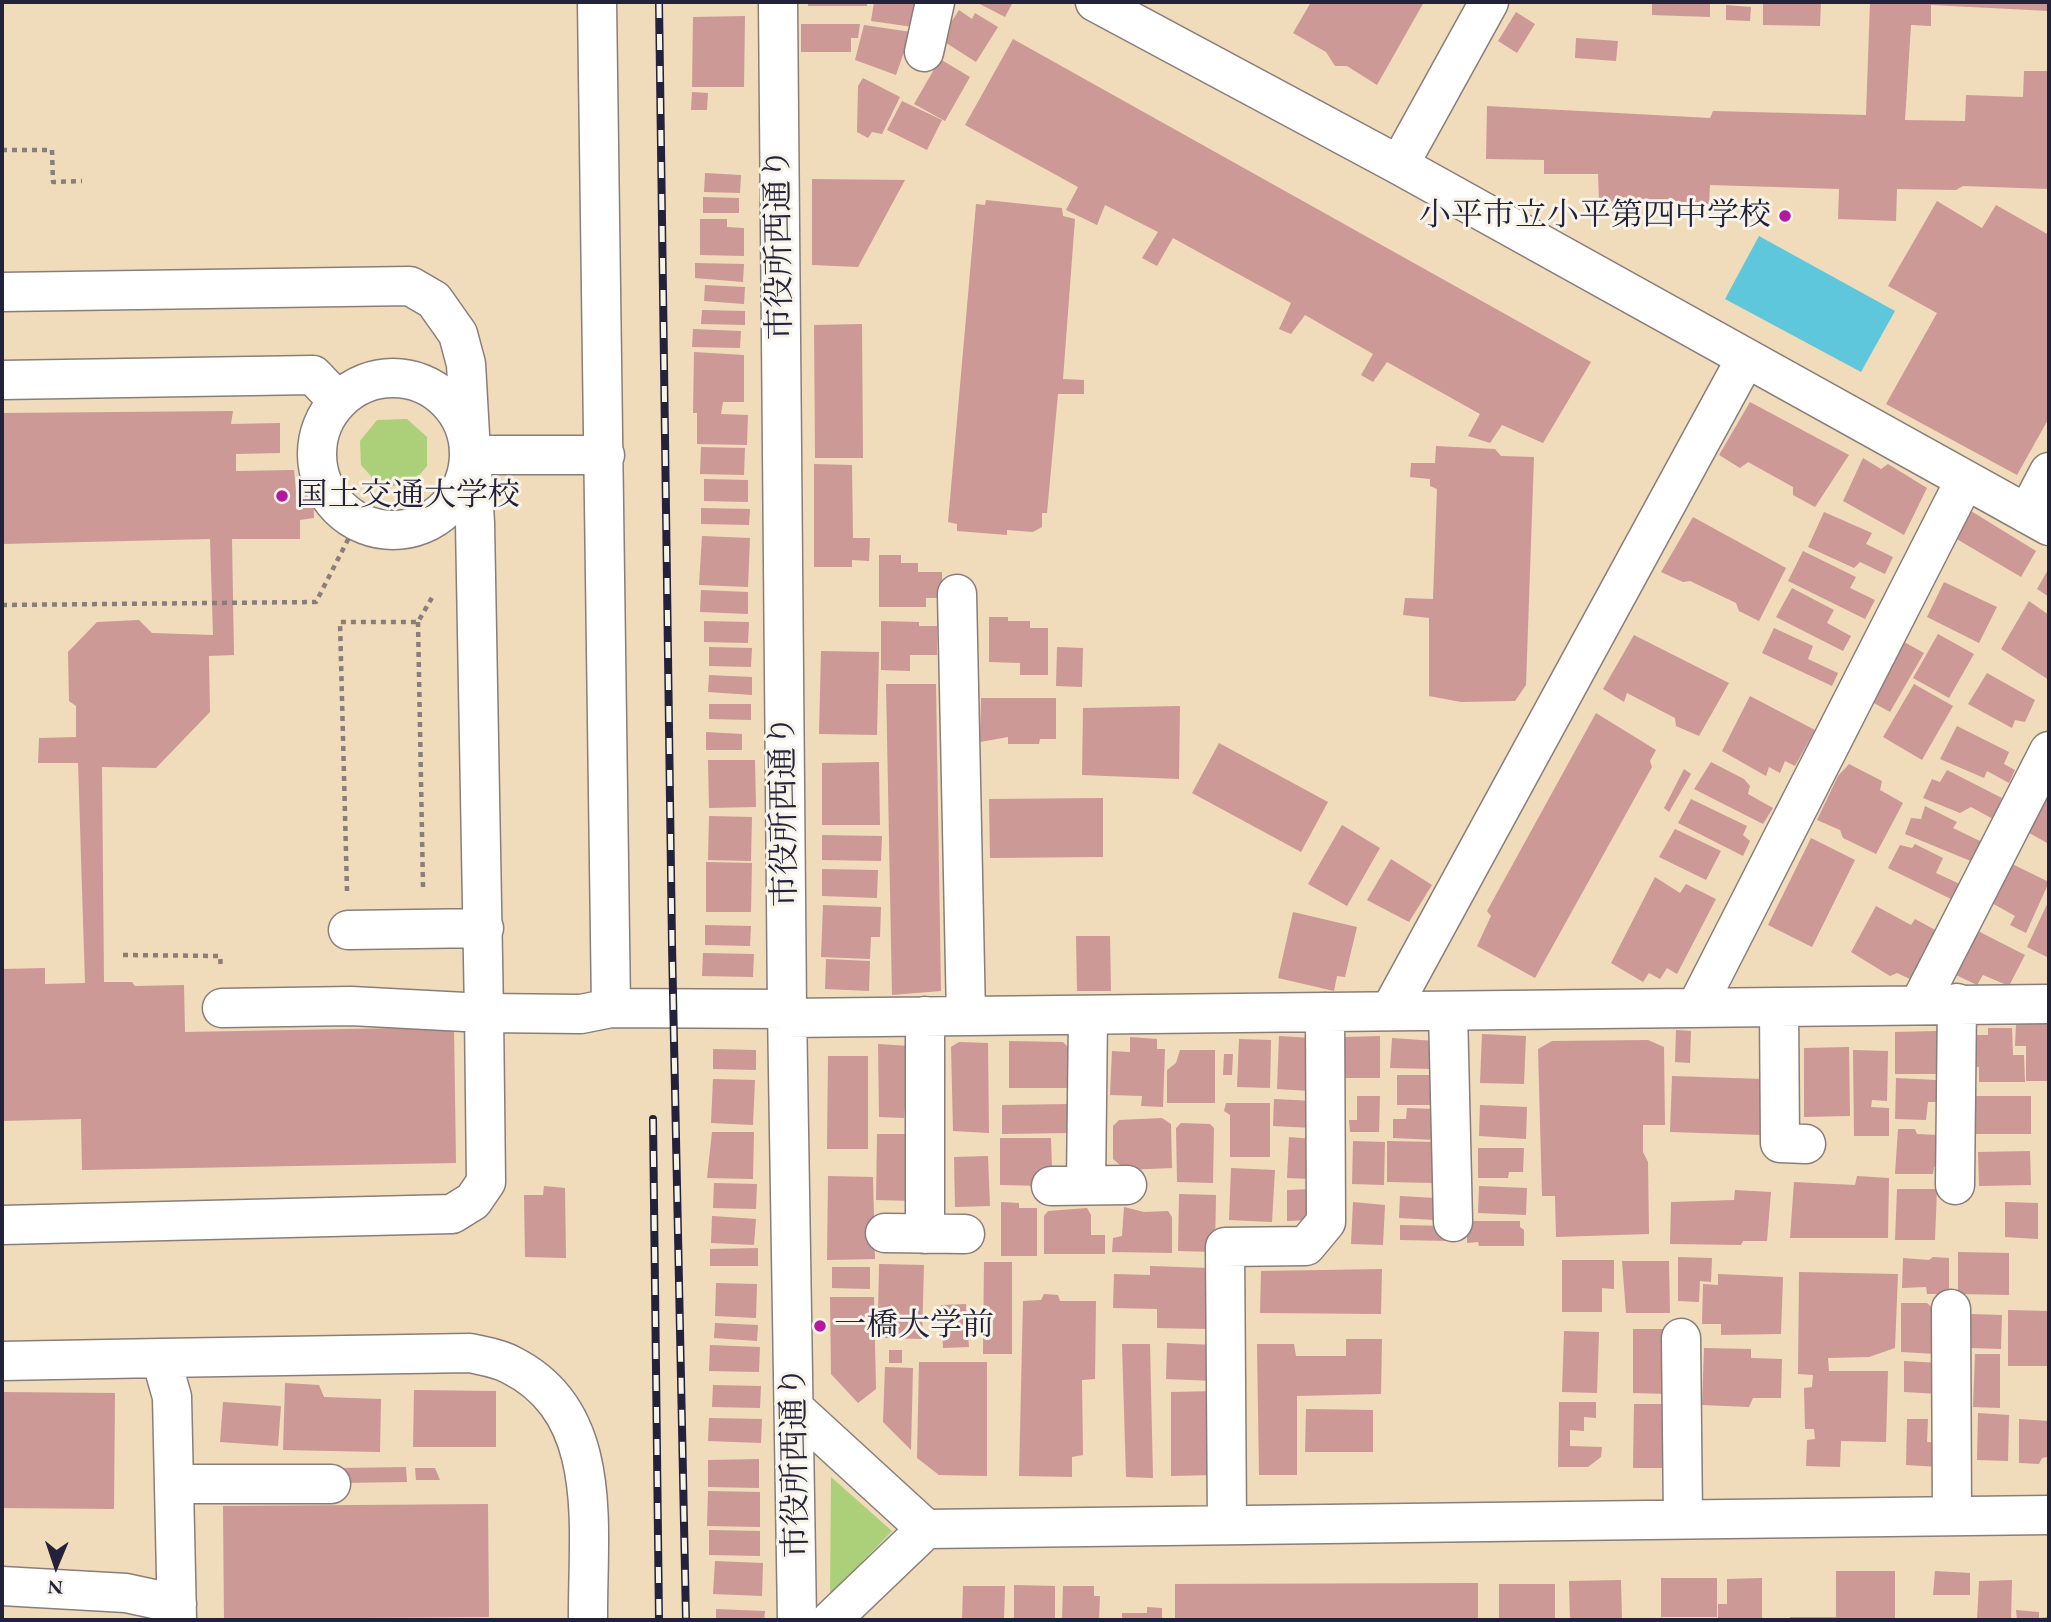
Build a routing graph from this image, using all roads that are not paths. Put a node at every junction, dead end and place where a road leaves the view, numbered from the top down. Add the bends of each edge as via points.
1 (597, 2) edge
2 (778, 2) edge
3 (935, 2) edge
4 (1095, 2) edge
5 (1489, 2) edge
6 (924, 52) dead end
7 (1398, 164) junction
8 (2, 292) edge
9 (1746, 358) junction
10 (2, 380) edge
11 (337, 400) junction
12 (605, 454) junction
13 (469, 455) junction
14 (2049, 472) edge
15 (1965, 480) junction
16 (2038, 520) edge
17 (957, 594) dead end
18 (2049, 751) edge
19 (484, 928) junction
20 (348, 930) road end
21 (1939, 1003) junction
22 (2049, 1004) edge
23 (611, 1007) junction
24 (1779, 1007) junction
25 (222, 1008) road end
26 (1696, 1008) junction
27 (1390, 1011) junction
28 (1448, 1011) junction
29 (1325, 1012) junction
30 (484, 1013) junction
31 (787, 1013) junction
32 (1088, 1014) junction
33 (925, 1016) junction
34 (966, 1016) junction
35 (1806, 1144) dead end
36 (1127, 1185) dead end
37 (1955, 1185) dead end
38 (1453, 1222) dead end
39 (2, 1225) edge
40 (885, 1234) dead end
41 (925, 1234) junction
42 (965, 1234) dead end
43 (1951, 1309) dead end
44 (1681, 1338) dead end
45 (161, 1359) junction
46 (2, 1361) edge
47 (795, 1409) junction
48 (174, 1484) junction
49 (331, 1484) dead end
50 (2049, 1515) edge
51 (1952, 1516) junction
52 (1683, 1519) junction
53 (1227, 1525) junction
54 (926, 1529) junction
55 (2, 1586) edge
56 (177, 1612) edge
57 (588, 1620) edge
58 (797, 1620) edge
59 (831, 1620) edge

1 - 12 street
2 - 31 street, 市役所西通り
3 - 6 street
4 - 7 street
5 - 7 street
7 - 9 street
8 - 13 street via 410,286 434,300 458,334 466,364
9 - 15 street
9 - 27 street
10 - 11 street via 313,375
11 - 13 street via 380,378 404,378 428,386 447,400 462,420
11 - 13 street via 323,420 316,442 317,466 324,489 338,508 358,522 392,530 427,522 447,508 461,489
12 - 13 street
12 - 23 street
13 - 19 street via 475,523
14 - 16 street
15 - 16 street
15 - 26 street
17 - 34 street
18 - 21 street
19 - 20 street
19 - 30 street
21 - 22 street
21 - 24 street
21 - 37 street
23 - 30 street via 581,1014
23 - 31 street
24 - 26 street
24 - 35 street via 1780,1143
25 - 30 street via 351,1006
26 - 28 street
27 - 28 street
27 - 29 street
28 - 38 street
29 - 32 street
29 - 53 street via 1326,1222 1306,1246 1225,1247
30 - 39 street via 486,1182 473,1201 453,1214
31 - 33 street
31 - 47 street, 市役所西通り
32 - 34 street
32 - 36 street via 1069,1186
33 - 34 street
33 - 41 street
40 - 41 street
41 - 42 street
43 - 51 street
44 - 52 street
45 - 46 street
45 - 48 street via 172,1397
45 - 57 street via 470,1353 510,1364 547,1388 575,1429 586,1469
47 - 54 street
47 - 58 street, 市役所西通り
48 - 49 street
48 - 56 street
50 - 51 street
51 - 52 street
52 - 53 street
53 - 54 street
54 - 59 street
55 - 56 street via 126,1593

